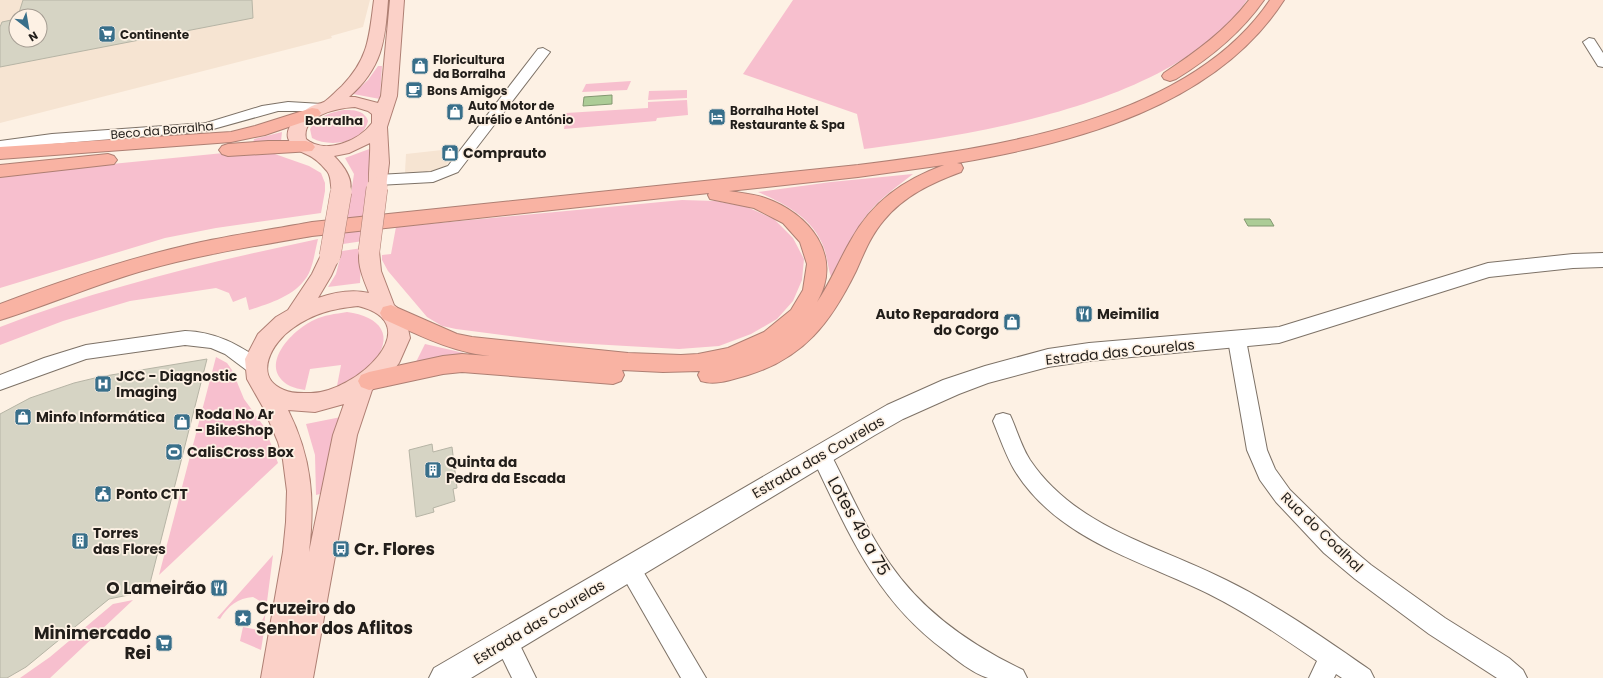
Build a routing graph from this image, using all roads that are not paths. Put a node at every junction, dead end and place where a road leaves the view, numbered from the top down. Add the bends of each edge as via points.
1 (381, 0) edge
2 (397, 0) edge
3 (1257, 0) edge
4 (1278, 0) edge
5 (1589, 42) dead end
6 (543, 52) dead end
7 (1603, 64) edge
8 (322, 109) junction
9 (380, 123) junction
10 (0, 146) edge
11 (309, 148) junction
12 (1016, 148) junction
13 (0, 153) edge
14 (0, 171) edge
15 (378, 184) junction
16 (398, 219) junction
17 (236, 234) junction
18 (1603, 260) edge
19 (0, 299) edge
20 (0, 306) edge
21 (388, 310) junction
22 (0, 312) edge
23 (297, 314) junction
24 (1237, 340) junction
25 (261, 378) junction
26 (0, 383) edge
27 (365, 383) junction
28 (1003, 421) dead end
29 (821, 455) junction
30 (629, 568) junction
31 (506, 641) junction
32 (1332, 658) junction
33 (294, 677) edge
34 (444, 678) edge
35 (524, 678) edge
36 (694, 678) edge
37 (1016, 678) edge
38 (1321, 678) edge
39 (1362, 678) edge
40 (1515, 678) edge

1 - 8 main road via 377,43 370,64 356,82
2 - 9 main road via 389,96
3 - 17 highway via 1228,34 1211,49 1170,76 1092,110 1015,135 948,148 855,160 314,219
4 - 12 highway via 1249,36 1210,69 1187,83 1124,114 1052,139
5 - 7 street
6 - 15 street via 453,169 433,177
8 - 9 main road via 355,102 366,103 380,112
8 - 10 street, Beco da Borralha via 287,106 206,127 52,138
8 - 11 main road via 304,120 298,128 299,142
8 - 13 highway via 259,131 231,137
9 - 11 main road via 372,135 350,147 330,151
9 - 15 main road
11 - 14 highway via 246,148
11 - 23 main road, bridge via 338,171 342,180 330,256 321,276
12 - 16 highway via 936,162 858,171
12 - 27 highway via 934,175 914,185 891,202 875,217 863,236 834,294 815,324 786,349 758,363 724,373 669,379 452,363
15 - 21 main road, bridge via 369,251 371,271
16 - 21 highway via 513,212 689,195 737,197 759,201 790,217 813,247 818,273 814,292 803,310 777,335 763,344 733,355 690,364 659,364 466,345 447,339
16 - 22 highway via 312,229 196,250 112,273
17 - 19 highway via 114,261
17 - 20 highway via 115,266
18 - 24 main road, Estrada das Courelas via 1488,270 1286,334
21 - 23 main road via 370,301 354,299 335,300
21 - 27 main road via 398,325 399,338 394,353 384,367
23 - 25 main road via 267,339 259,353
24 - 29 main road, Estrada das Courelas via 1089,352 1030,362 935,393 895,412
24 - 40 street, Rua do Coalhal via 1257,450 1267,474 1283,496 1326,540 1363,572 1406,605
25 - 26 street via 220,342 199,337 86,352
25 - 27 main road via 278,398 297,403 318,402 341,396
25 - 33 main road via 289,438 300,497
27 - 33 main road via 343,443
28 - 32 street via 1030,477 1052,500 1076,519 1118,542 1218,587
29 - 30 main road, Estrada das Courelas
29 - 37 street, Lotes 49 a 75 via 869,550 899,593 926,621 964,650 993,668
30 - 31 main road, Estrada das Courelas
30 - 36 street
31 - 34 main road, Estrada das Courelas
31 - 35 street
32 - 38 street
32 - 39 street

